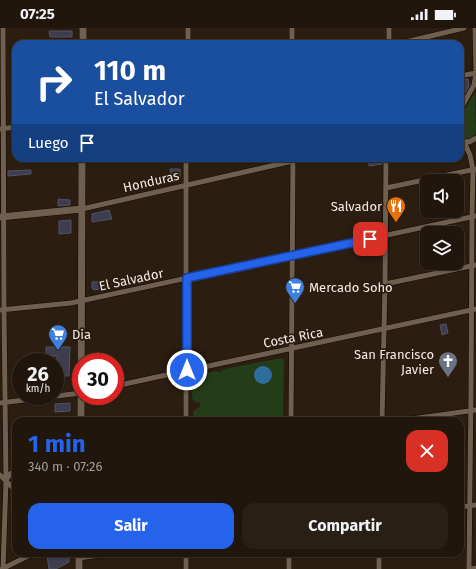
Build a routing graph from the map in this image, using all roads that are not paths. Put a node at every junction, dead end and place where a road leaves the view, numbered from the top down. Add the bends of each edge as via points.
1 (3, 28) edge
2 (83, 28) edge
3 (188, 28) edge
4 (292, 28) edge
5 (389, 28) edge
6 (464, 28) edge
7 (475, 28) edge
8 (82, 40) edge
9 (188, 40) edge
10 (292, 40) edge
11 (389, 40) edge
12 (414, 40) edge
13 (476, 73) edge
14 (464, 75) edge
15 (464, 104) edge
16 (12, 127) edge
17 (2, 128) edge
18 (476, 138) edge
19 (464, 142) edge
20 (464, 145) edge
21 (82, 162) edge
22 (186, 162) edge
23 (284, 162) edge
24 (293, 162) edge
25 (386, 162) edge
26 (475, 169) edge
27 (186, 185) junction
28 (386, 188) junction
29 (82, 209) junction
30 (2, 217) edge
31 (474, 217) edge
32 (386, 236) junction
33 (292, 256) junction
34 (474, 266) edge
35 (187, 278) junction
36 (386, 284) junction
37 (82, 301) junction
38 (2, 310) edge
39 (474, 310) edge
40 (384, 329) junction
41 (291, 349) junction
42 (81, 353) edge
43 (187, 370) junction
44 (124, 384) edge
45 (72, 394) edge
46 (2, 402) edge
47 (81, 405) edge
48 (473, 411) edge
49 (81, 417) edge
50 (186, 417) edge
51 (291, 417) edge
52 (382, 417) edge
53 (428, 417) edge
54 (12, 473) edge
55 (0, 475) edge
56 (6, 481) junction
57 (12, 487) edge
58 (476, 505) edge
59 (469, 506) junction
60 (464, 507) edge
61 (26, 557) edge
62 (79, 557) edge
63 (186, 557) edge
64 (289, 557) edge
65 (379, 557) edge
66 (476, 568) edge
67 (3, 569) edge
68 (79, 569) edge
69 (186, 569) edge
70 (289, 569) edge
71 (379, 569) edge
72 (470, 569) edge

1 - 17 street
2 - 8 main road
3 - 9 street
4 - 10 street
5 - 11 street
6 - 12 street
7 - 13 street
13 - 14 street
13 - 15 street via 472,92
16 - 17 street
17 - 30 street
18 - 19 street
20 - 26 street
21 - 29 main road
22 - 27 street
23 - 27 street, Honduras
24 - 33 street
25 - 28 street
26 - 28 street
26 - 31 street
27 - 29 street, Honduras
27 - 35 street
28 - 32 street
29 - 30 main road, Honduras
29 - 37 main road
30 - 38 street
31 - 32 street, El Salvador
31 - 34 street
32 - 33 street, El Salvador
32 - 36 street
33 - 35 street, El Salvador
33 - 41 street
34 - 36 street
34 - 39 street
35 - 37 street, El Salvador
35 - 43 street
36 - 40 street
37 - 38 street, El Salvador
37 - 42 main road
38 - 46 street
39 - 40 street, Costa Rica
39 - 48 street
40 - 41 street, Costa Rica
40 - 52 street
41 - 43 street, Costa Rica
41 - 51 street
43 - 44 street, Costa Rica
43 - 50 street
45 - 46 street
46 - 56 street
47 - 49 main road
48 - 53 street
48 - 59 street
54 - 56 street
55 - 56 street
56 - 57 street
56 - 67 street
58 - 59 street
59 - 60 street
59 - 72 street
61 - 67 street
62 - 68 main road
63 - 69 street
64 - 70 street
65 - 71 street
66 - 72 street

